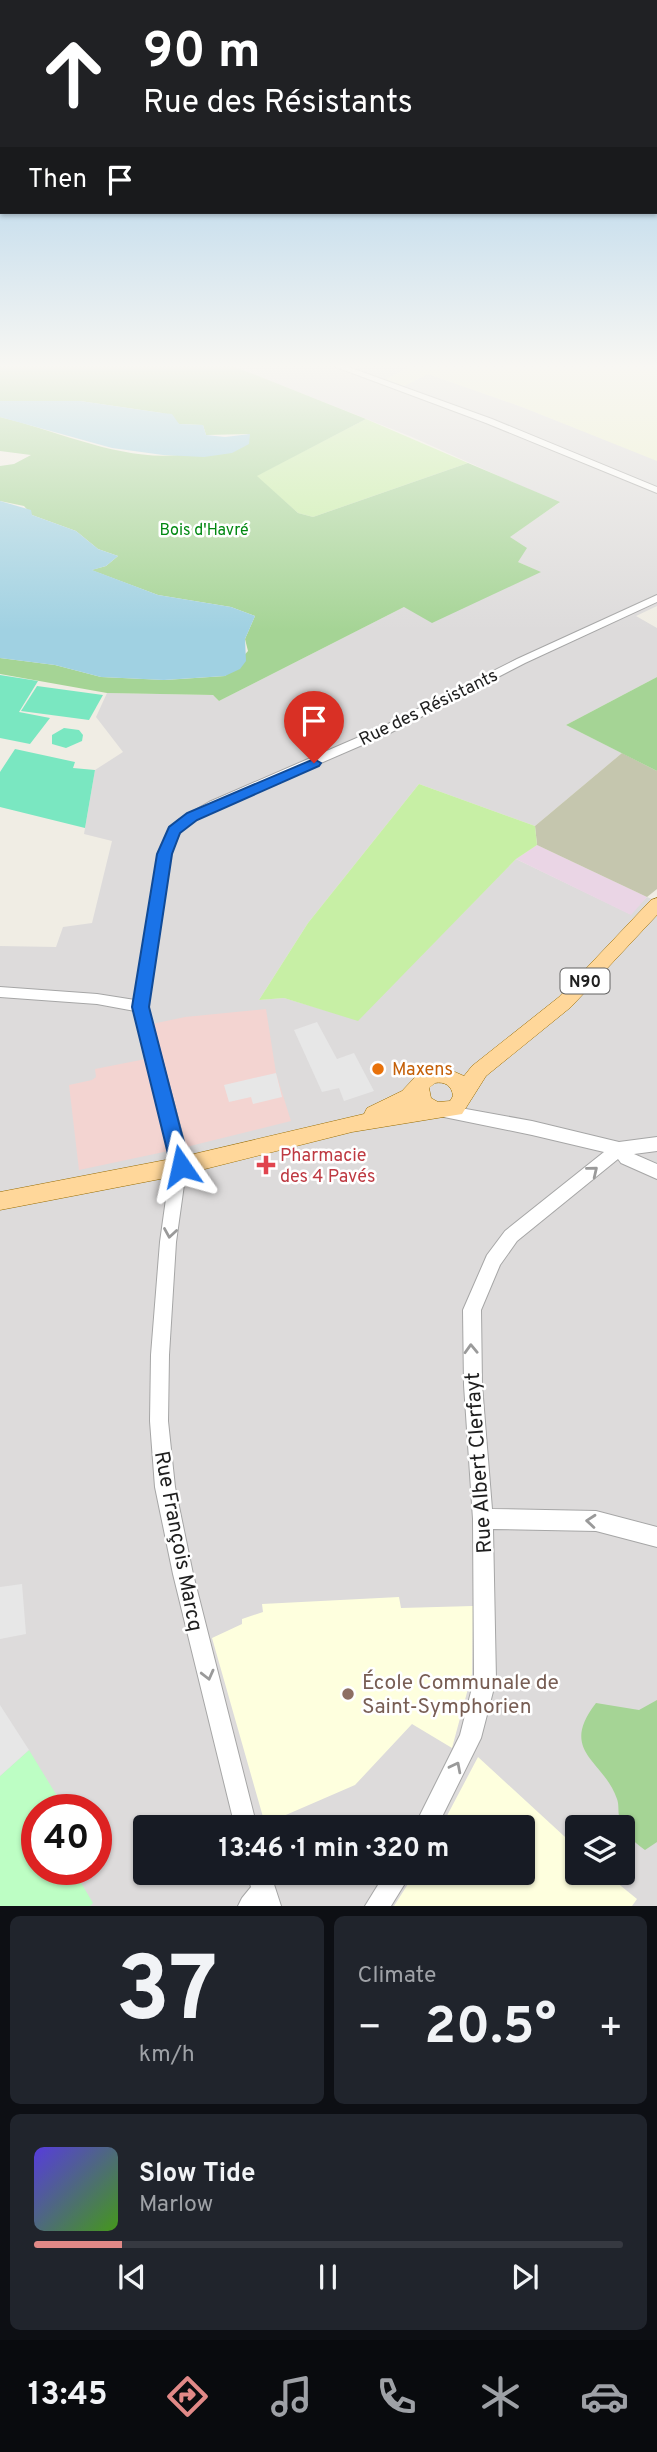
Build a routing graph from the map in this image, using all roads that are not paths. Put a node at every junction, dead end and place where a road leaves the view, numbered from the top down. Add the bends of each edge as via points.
1 (567, 453) edge
2 (657, 490) edge
3 (657, 598) edge
4 (657, 904) edge
5 (0, 992) edge
6 (141, 1007) junction
7 (505, 1049) junction
8 (438, 1075) junction
9 (419, 1088) junction
10 (463, 1093) junction
11 (439, 1111) junction
12 (490, 1120) junction
13 (352, 1124) junction
14 (657, 1144) edge
15 (619, 1149) junction
16 (181, 1166) junction
17 (657, 1172) edge
18 (0, 1201) edge
19 (483, 1519) junction
20 (657, 1538) edge
21 (243, 1815) edge
22 (431, 1815) edge
23 (391, 1885) edge
24 (376, 1906) edge

1 - 2 street
3 - 6 street, Rue des Résistants via 182,823 164,854
4 - 7 main road, N90 via 565,1002
5 - 6 street
6 - 16 street
7 - 8 main road, N90
7 - 10 main road, N90 via 479,1071
8 - 9 main road
8 - 10 main road via 454,1079
9 - 11 main road via 422,1101
9 - 13 main road
10 - 11 main road via 457,1106
10 - 12 street
11 - 12 street
11 - 13 main road
12 - 15 street
13 - 16 main road
14 - 15 street
15 - 17 street via 627,1158
19 -> 15 street, Rue Albert Clerfayt via 471,1327 479,1291 493,1259 511,1236
16 - 18 main road
16 -> 21 street, Rue François Marcq via 163,1294 160,1450 183,1574
20 -> 19 street via 596,1521
22 -> 19 street, Rue Albert Clerfayt via 470,1738 485,1680
23 - 24 street

